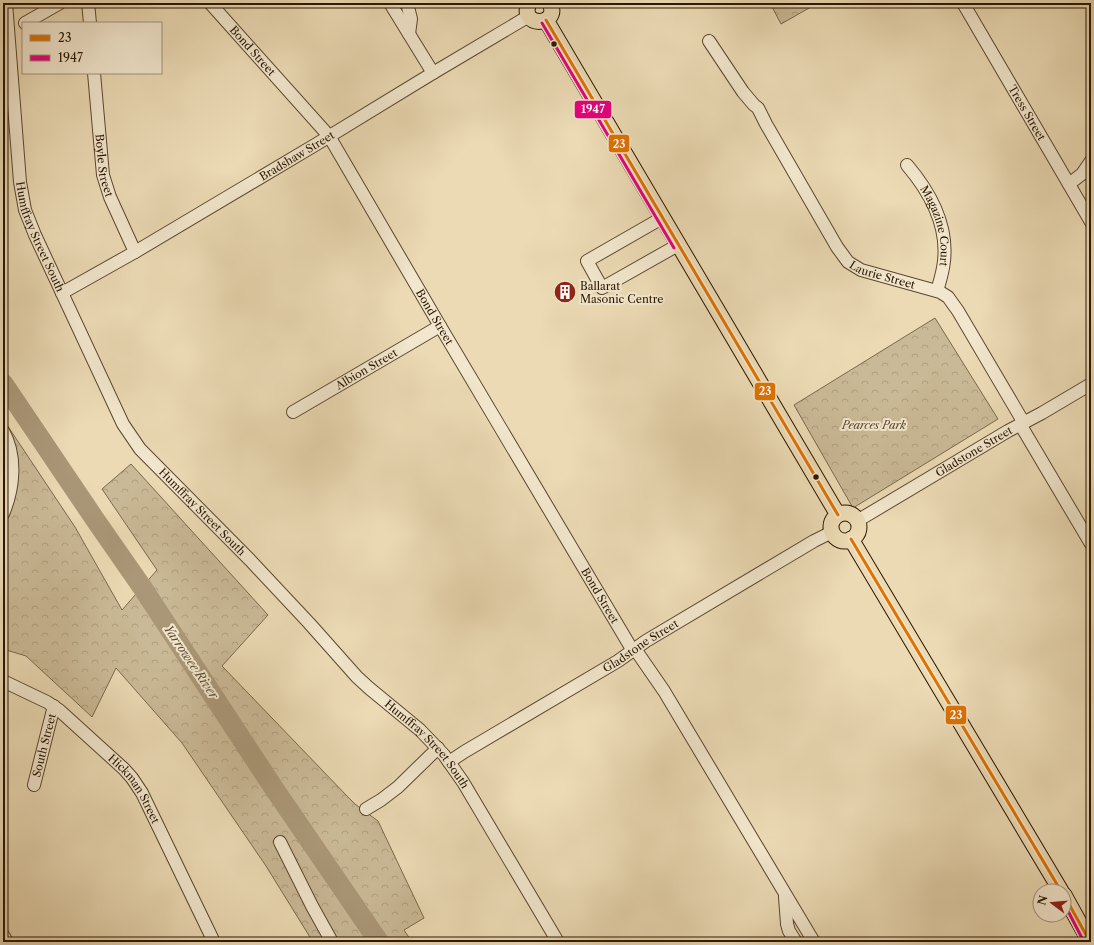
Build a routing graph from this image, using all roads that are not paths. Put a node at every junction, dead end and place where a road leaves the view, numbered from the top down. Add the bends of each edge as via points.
1 (6, 3) edge
2 (60, 3) edge
3 (88, 3) edge
4 (210, 3) edge
5 (390, 3) edge
6 (407, 3) edge
7 (550, 3) edge
8 (963, 3) edge
9 (529, 10) edge
10 (546, 20) junction
11 (27, 22) edge
12 (90, 22) edge
13 (22, 26) edge
14 (409, 34) junction
15 (7, 37) edge
16 (709, 41) dead end
17 (433, 73) junction
18 (94, 74) edge
19 (329, 136) junction
20 (1091, 161) edge
21 (907, 165) dead end
22 (1070, 184) junction
23 (662, 218) junction
24 (1091, 222) edge
25 (678, 245) junction
26 (135, 252) junction
27 (937, 291) junction
28 (62, 293) junction
29 (440, 326) junction
30 (1091, 384) edge
31 (293, 412) dead end
32 (1022, 423) junction
33 (3, 431) edge
34 (3, 514) edge
35 (838, 515) junction
36 (857, 520) junction
37 (832, 532) junction
38 (851, 539) junction
39 (1091, 544) edge
40 (634, 650) junction
41 (3, 680) edge
42 (54, 706) junction
43 (438, 748) junction
44 (449, 762) junction
45 (34, 784) dead end
46 (366, 810) dead end
47 (280, 842) dead end
48 (1056, 883) edge
49 (785, 894) junction
50 (1072, 909) edge
51 (3, 936) edge
52 (7, 942) edge
53 (214, 942) edge
54 (332, 942) edge
55 (558, 942) edge
56 (796, 942) edge
57 (814, 942) edge
58 (1090, 942) edge

1 - 15 street, Humffray Street South
2 - 11 street
3 - 12 street
4 - 19 street, Bond Street
5 - 14 street
6 - 14 street via 411,19
7 - 10 main road via 552,12
8 - 22 street, Tress Street
9 - 10 main road via 537,22
9 - 17 street, Bradshaw Street
10 - 23 main road
13 - 15 street
14 - 17 street
15 - 28 street, Humffray Street South via 21,192 28,219
16 - 27 street, Laurie Street via 743,92 758,108 848,262 865,272
17 - 19 street, Bradshaw Street
18 - 26 street, Boyle Street via 103,175
19 - 26 street, Bradshaw Street
19 - 29 street, Bond Street
20 - 22 street via 1082,174
21 - 27 street, Magazine Court via 935,207 944,236 943,271
22 - 24 street, Tress Street
23 - 25 main road
23 - 25 street via 587,261 602,288
25 - 35 main road
26 - 28 street, Bradshaw Street
27 - 32 street, Laurie Street via 954,304
28 - 43 street, Humffray Street South via 120,417 140,449 250,560 357,677
29 - 31 street, Albion Street
29 - 40 street, Bond Street
30 - 32 street, Gladstone Street
32 - 36 street, Gladstone Street
32 - 39 street, Laurie Street
33 - 34 street via 12,462 11,485
35 - 36 main road via 849,514
35 - 37 main road via 832,523
36 - 38 main road via 859,530
37 - 38 main road via 840,540
37 - 40 street, Gladstone Street
38 - 48 main road
40 - 44 street, Gladstone Street
40 - 49 street, Bond Street via 664,691
41 - 42 street, Hickman Street
42 - 45 street, South Street
42 - 53 street, Hickman Street via 136,782
43 - 44 street, Humffray Street South
43 - 46 street via 398,787
44 - 55 street, Humffray Street South
47 - 54 street
49 - 56 street, Bond Street via 787,924
49 - 57 street, Bond Street
50 - 58 main road
51 - 52 street

